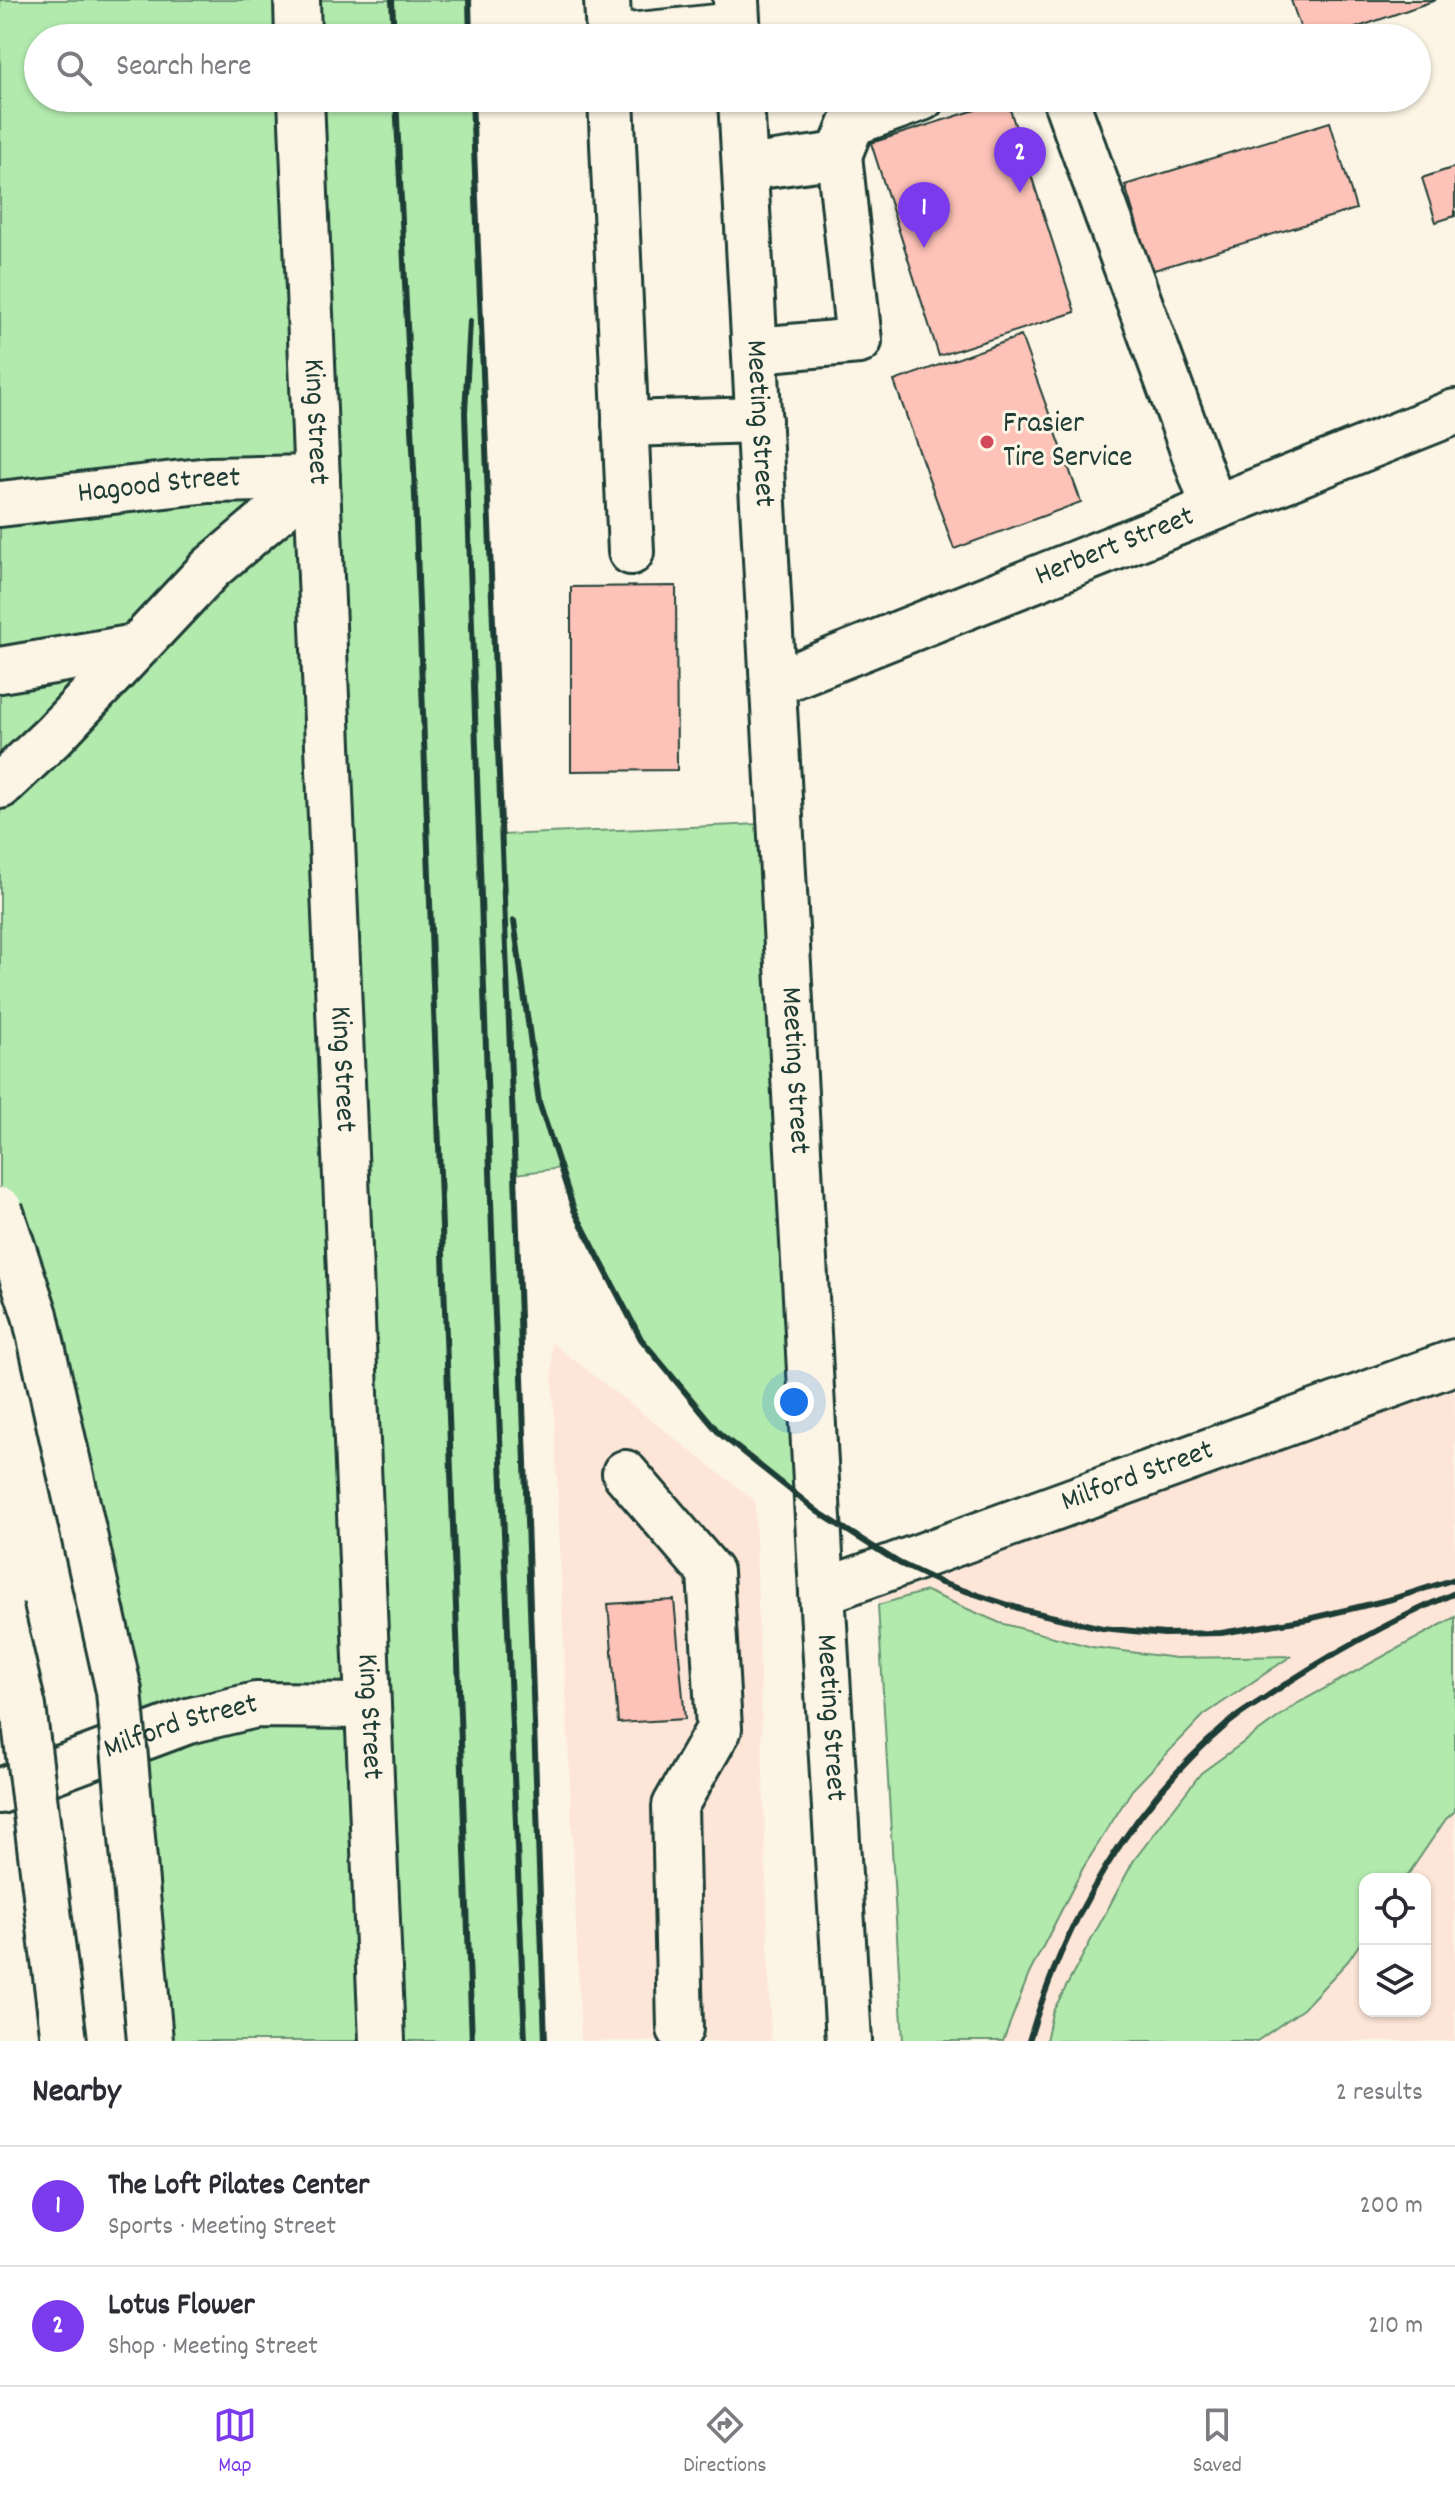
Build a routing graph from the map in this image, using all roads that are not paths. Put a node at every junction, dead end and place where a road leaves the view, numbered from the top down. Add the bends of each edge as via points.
1 (297, 0) edge
2 (607, 0) edge
3 (737, 21) edge
4 (298, 24) edge
5 (608, 24) edge
6 (714, 24) edge
7 (302, 112) edge
8 (612, 112) edge
9 (742, 112) edge
10 (883, 112) edge
11 (1070, 112) edge
12 (839, 155) junction
13 (745, 168) junction
14 (756, 350) junction
15 (1455, 412) edge
16 (759, 420) junction
17 (625, 424) junction
18 (317, 478) junction
19 (0, 504) edge
20 (1214, 508) junction
21 (631, 552) dead end
22 (136, 647) junction
23 (0, 670) edge
24 (775, 683) junction
25 (0, 786) edge
26 (0, 1210) edge
27 (1455, 1362) edge
28 (625, 1473) dead end
29 (822, 1592) junction
30 (0, 1608) edge
31 (368, 1706) junction
32 (0, 1791) edge
33 (678, 2037) edge
34 (64, 2041) edge
35 (150, 2041) edge
36 (382, 2041) edge
37 (849, 2041) edge

1 - 4 main road
2 - 5 main road
3 - 6 main road
7 - 18 main road, King Street
8 - 17 main road
9 - 13 main road, Meeting Street
10 - 12 main road via 852,123
11 - 20 main road
12 - 13 main road
12 - 14 main road via 859,341
13 - 14 main road, Meeting Street
14 - 16 main road, Meeting Street
15 - 20 main road, Herbert Street
16 - 17 main road
16 - 24 main road, Meeting Street
17 - 21 main road
18 - 19 main road, Hagood Street via 209,480
18 - 22 main road via 211,568
18 - 31 main road, King Street
20 - 24 main road, Herbert Street
22 - 23 main road
22 - 25 main road
24 - 29 main road, Meeting Street
26 - 35 main road, bridge via 35,1315 119,1691
27 - 29 main road, Milford Street
28 - 33 main road via 710,1572 719,1729 675,1806
29 - 37 main road, Meeting Street
30 - 34 main road, bridge via 23,1707
31 - 32 main road, Milford Street via 256,1705 188,1721
31 - 36 main road, King Street

